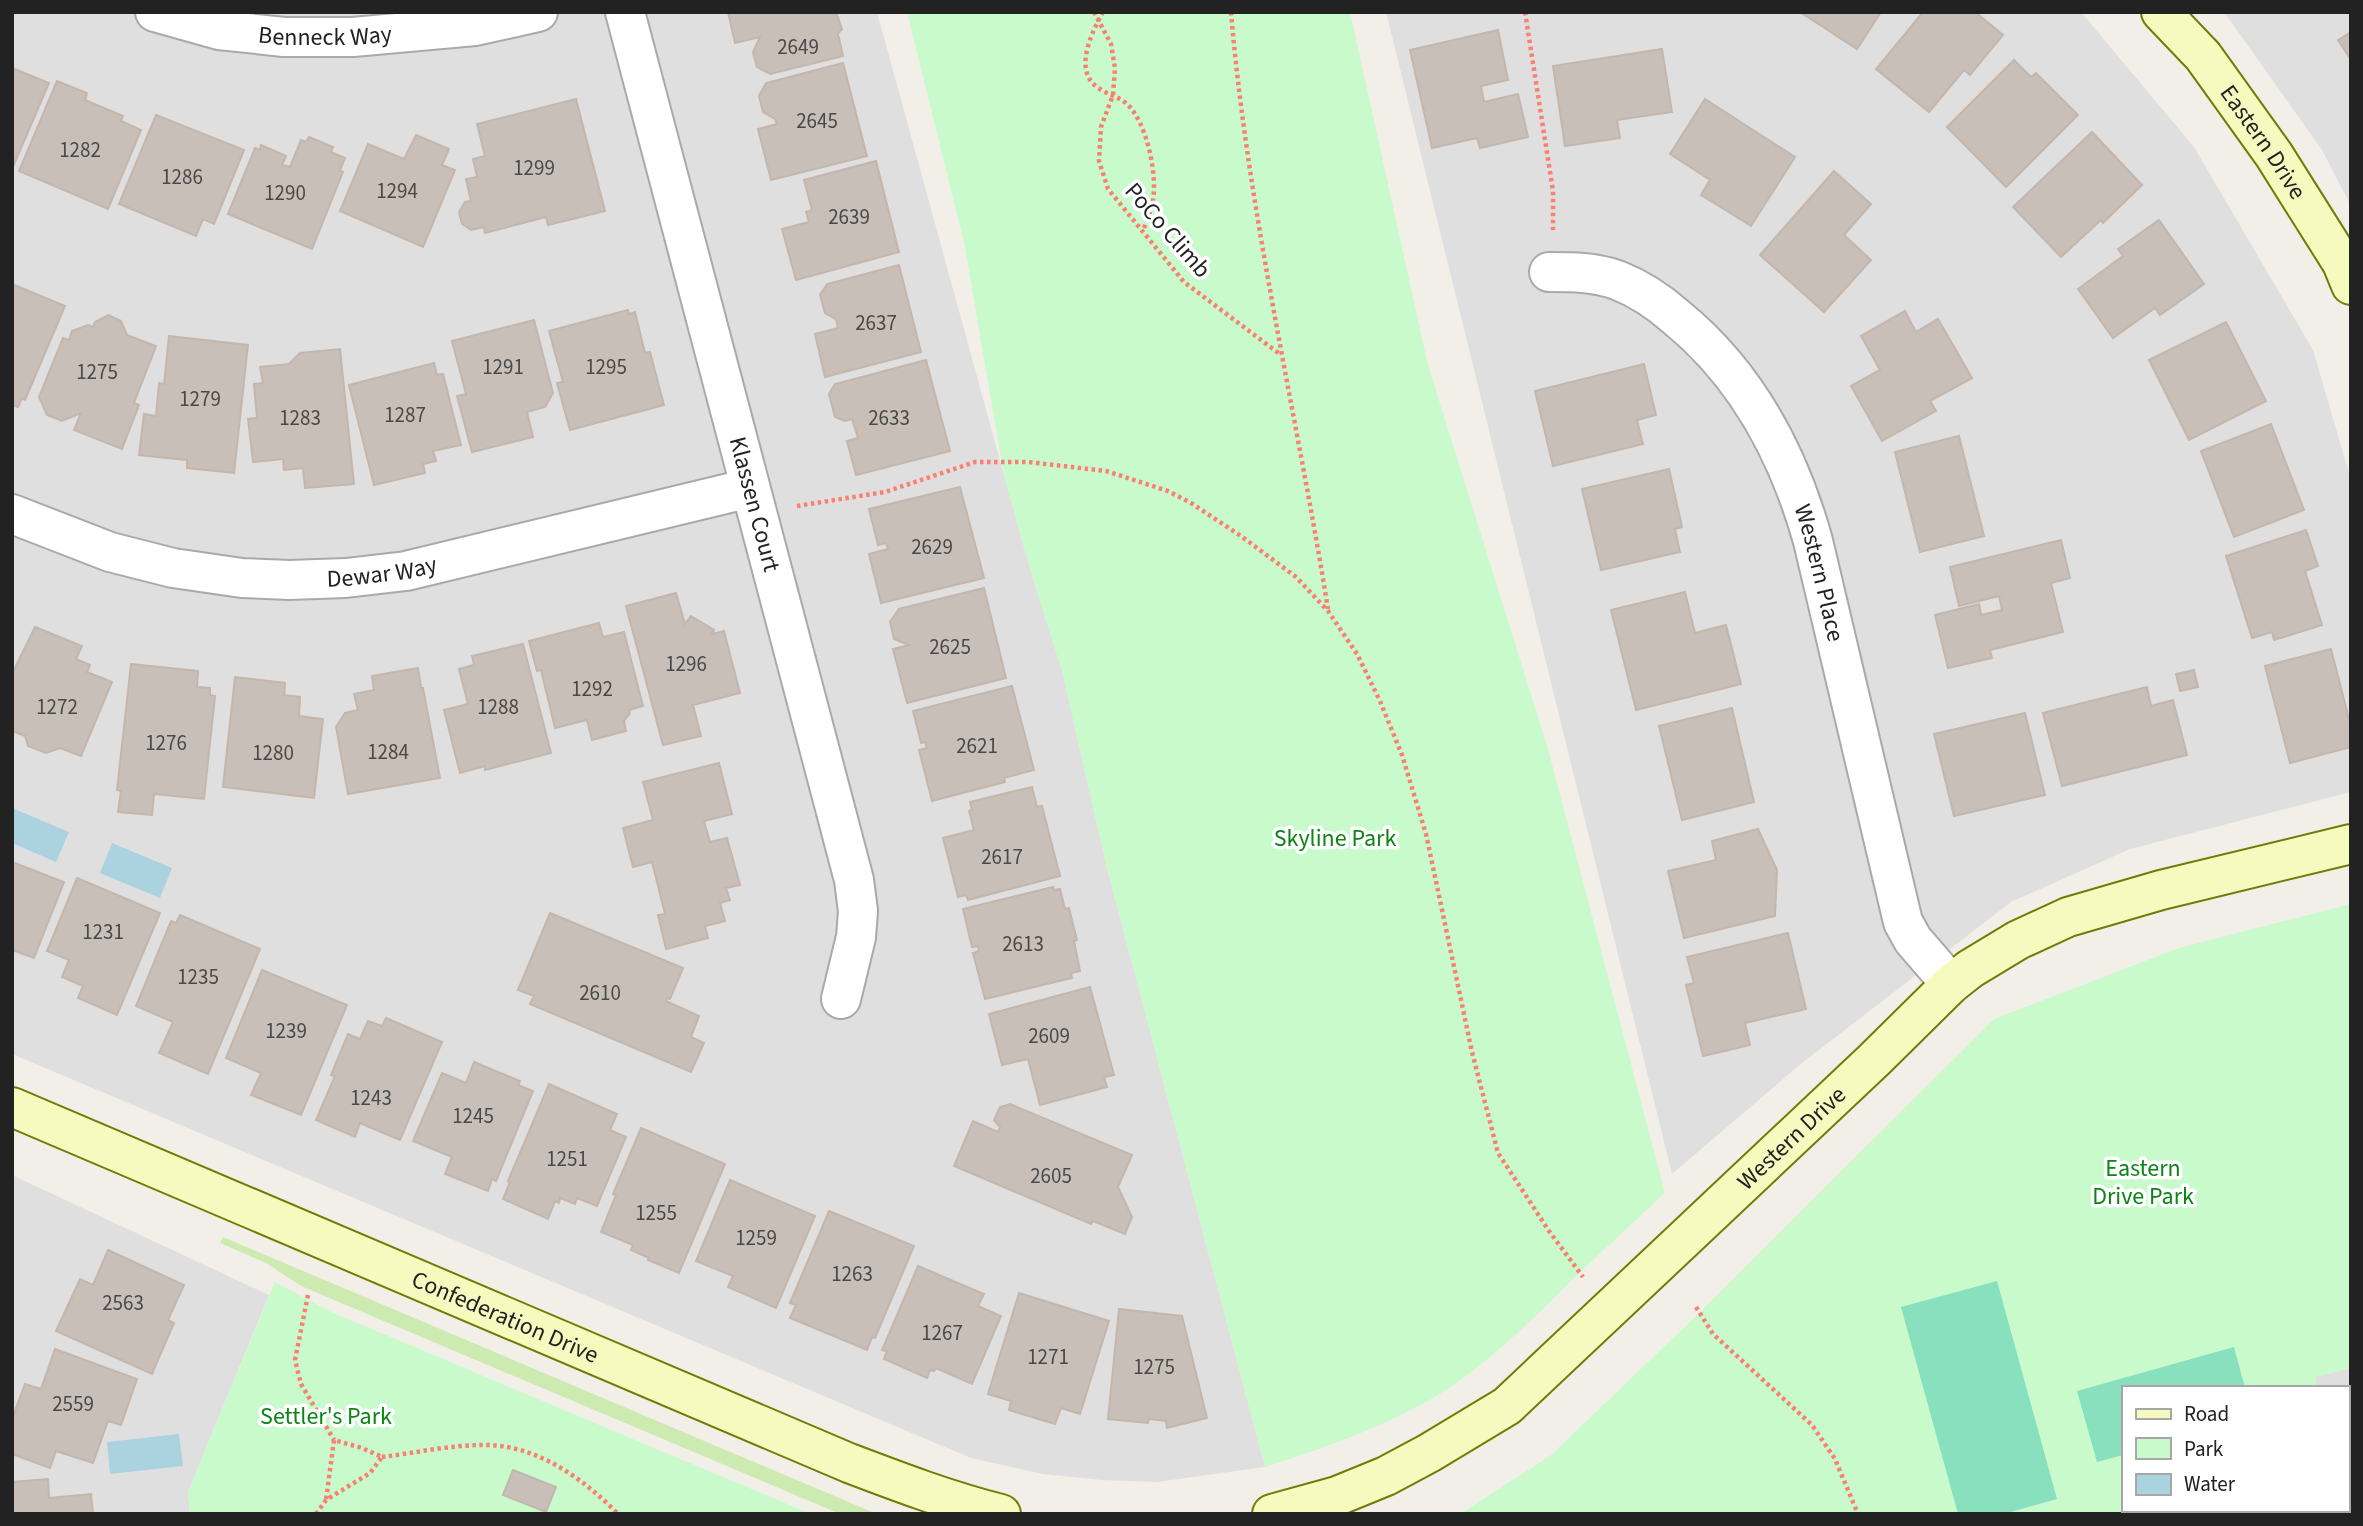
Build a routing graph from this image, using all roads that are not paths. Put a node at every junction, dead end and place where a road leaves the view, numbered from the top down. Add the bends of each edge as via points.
1 (155, 12) edge
2 (538, 12) edge
3 (625, 12) edge
4 (2161, 12) edge
5 (2348, 269) edge
6 (1549, 272) road end
7 (750, 488) junction
8 (12, 514) edge
9 (2351, 844) edge
10 (1951, 984) junction
11 (841, 999) dead end
12 (15, 1117) edge
13 (1001, 1514) edge
14 (1272, 1514) edge

1 - 2 street, Benneck Way via 219,30 284,37 354,37 475,26
3 - 7 street, Klassen Court
4 - 5 street, Eastern Drive via 2203,56
6 - 10 street, Western Place via 1604,276 1649,296 1715,353 1772,434 1797,488 1817,554 1903,922
7 - 8 street, Dewar Way via 406,570 346,578 242,578 173,568 110,552
7 - 11 street, Klassen Court via 854,880 856,937
9 - 10 street, Western Drive via 2068,917 2018,940
10 - 14 street, Western Drive via 1507,1406 1385,1476 1337,1496
12 - 13 street, Confederation Drive via 849,1463

